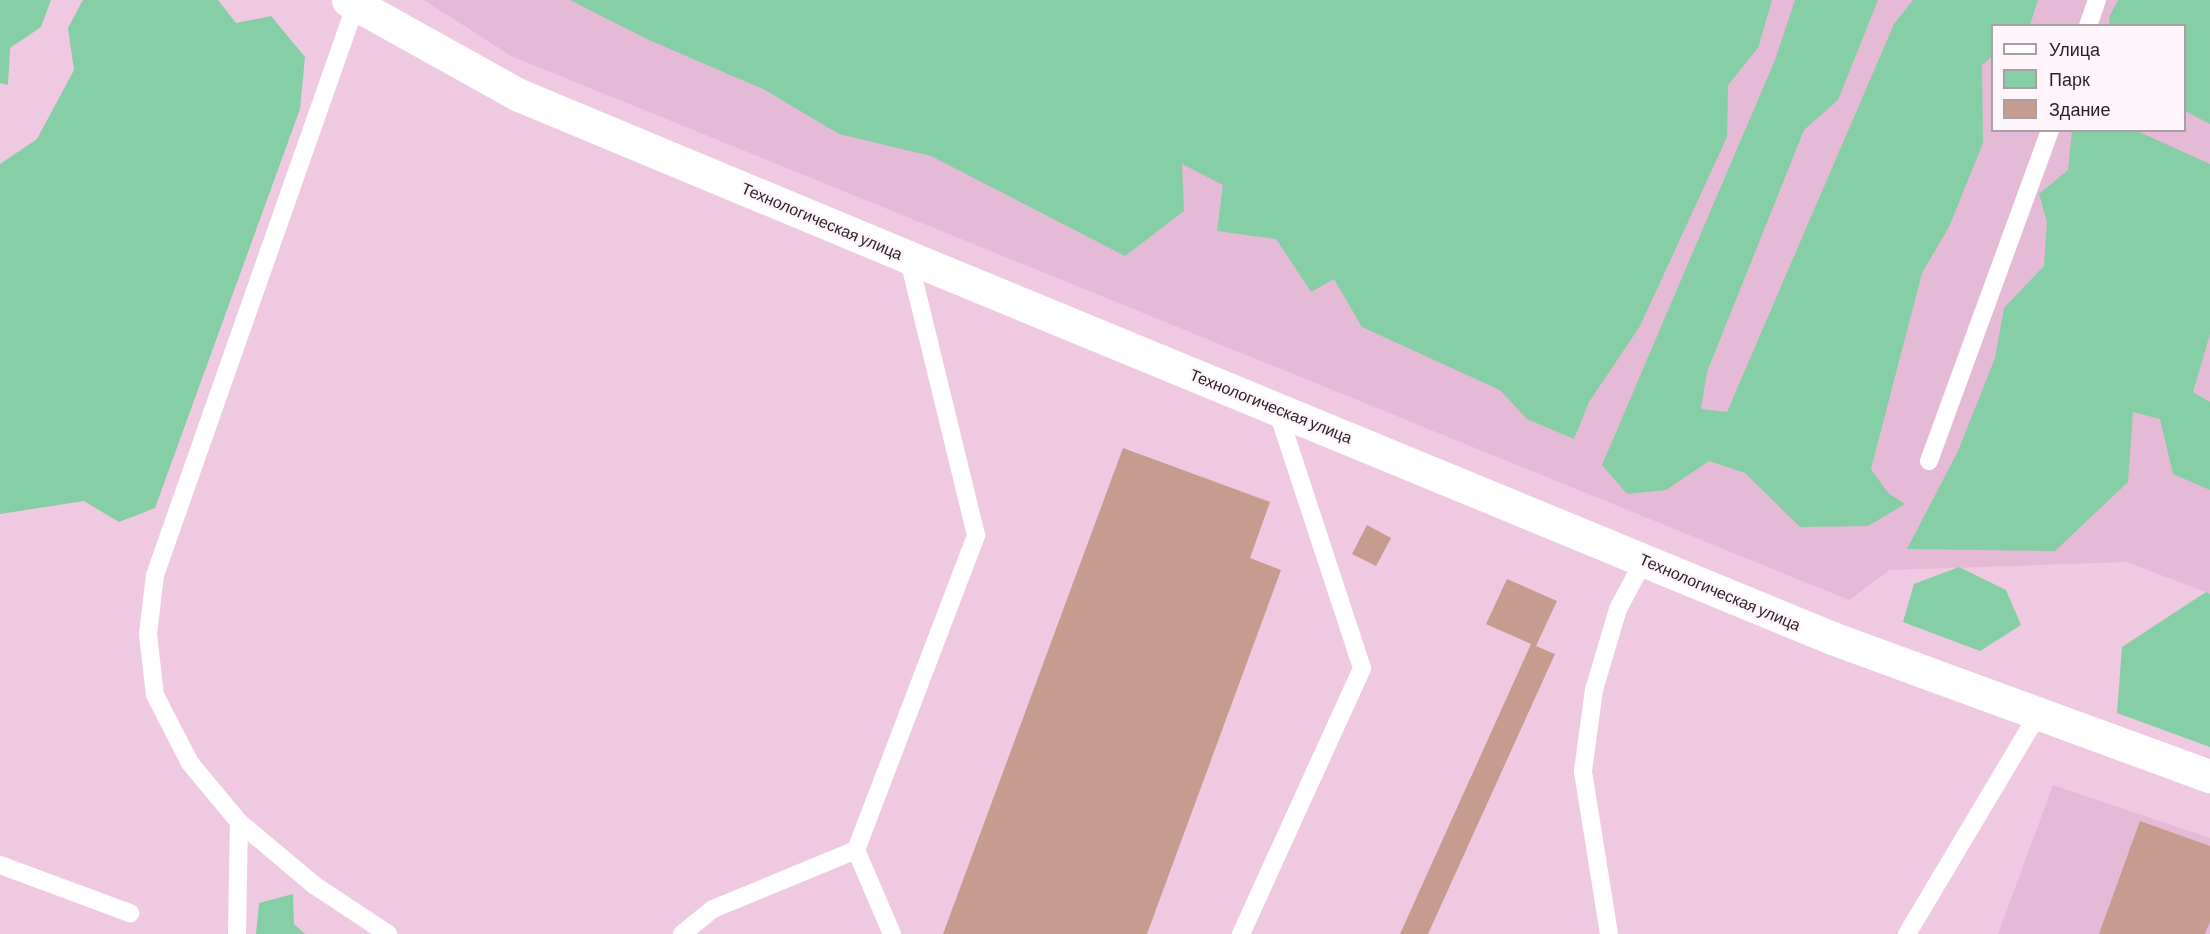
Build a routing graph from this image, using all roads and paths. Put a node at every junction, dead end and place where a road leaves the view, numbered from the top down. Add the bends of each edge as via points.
1 (2097, 0) edge
2 (352, 2) edge
3 (2089, 24) edge
4 (2049, 132) edge
5 (908, 257) junction
6 (1277, 408) junction
7 (1929, 461) dead end
8 (1644, 560) junction
9 (2039, 713) junction
10 (2210, 776) edge
11 (239, 822) junction
12 (856, 850) junction
13 (0, 866) edge
14 (130, 913) dead end
15 (237, 934) edge
16 (388, 934) edge
17 (682, 934) edge
18 (892, 934) edge
19 (1241, 934) edge
20 (1609, 934) edge
21 (1907, 934) edge

1 - 3 lane
2 - 5 street, Технологическая улица via 519,95
2 - 11 lane via 155,575 148,634 155,695 190,764
4 - 7 lane
5 - 6 street, Технологическая улица
5 - 12 lane via 976,535
6 - 8 street, Технологическая улица
6 - 19 lane via 1362,668
8 - 9 street, Технологическая улица via 1832,638
8 - 20 lane via 1618,609 1594,690 1582,771
9 - 10 street, Технологическая улица
9 - 21 lane
11 - 15 lane
11 - 16 lane via 314,885
12 - 17 lane via 713,909
12 - 18 lane
13 - 14 lane

